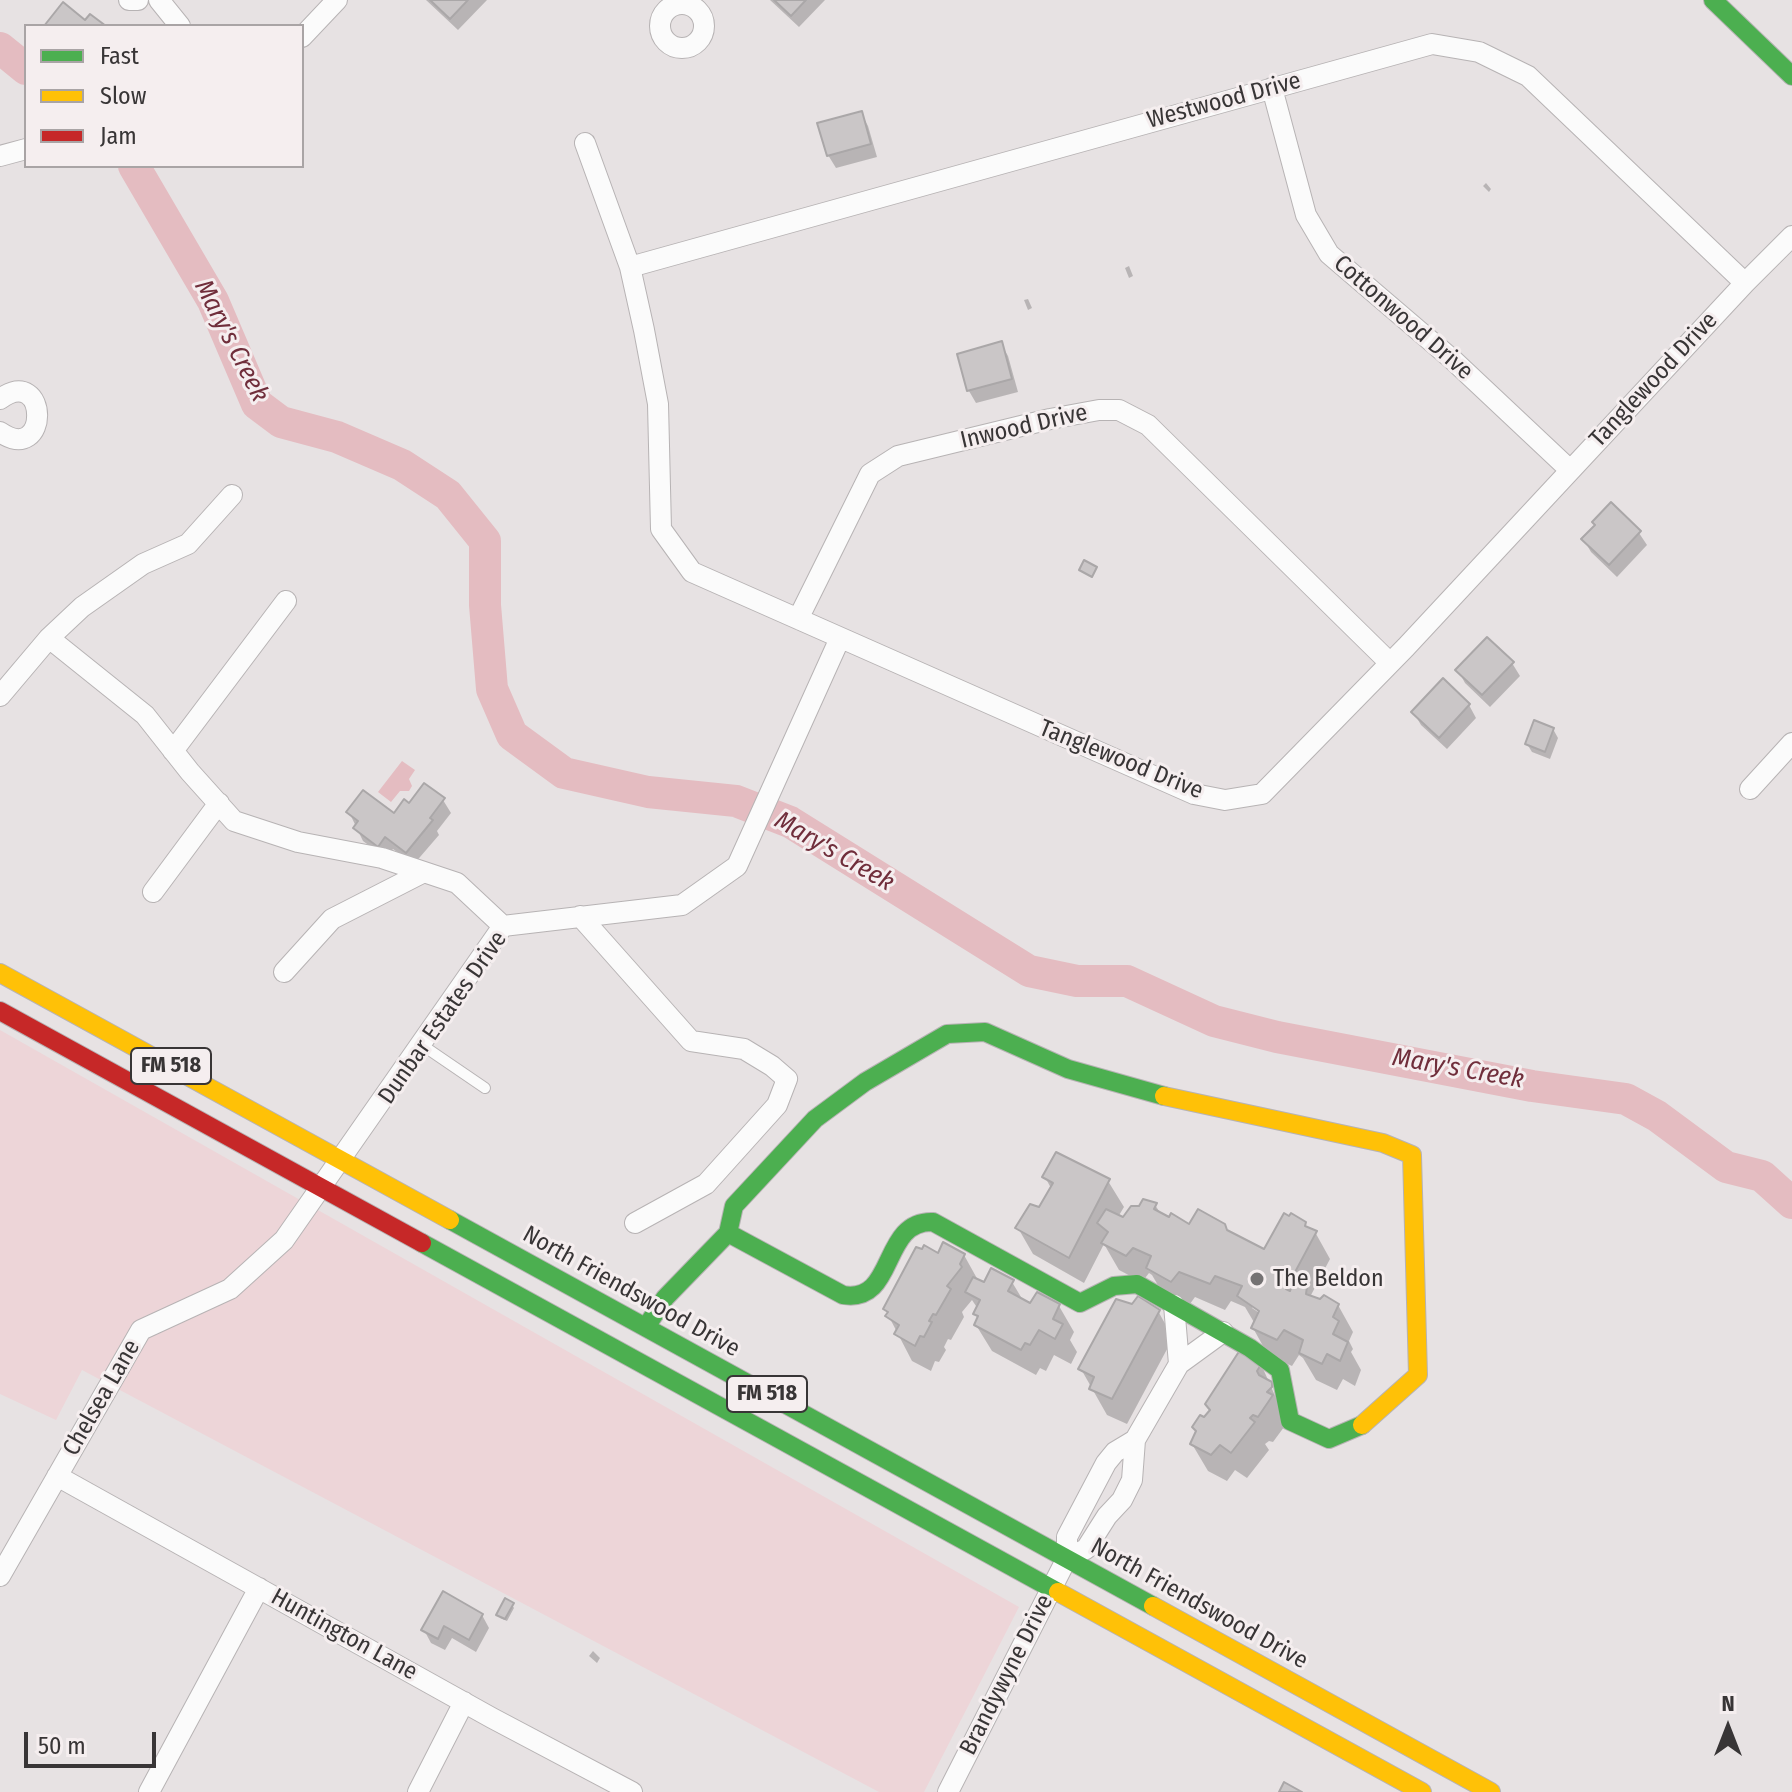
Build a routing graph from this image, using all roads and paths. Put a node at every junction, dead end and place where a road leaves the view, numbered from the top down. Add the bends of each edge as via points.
1 (129, 0) edge
2 (138, 0) edge
3 (159, 0) edge
4 (337, 0) edge
5 (1713, 0) edge
6 (178, 24) edge
7 (304, 35) edge
8 (1792, 76) edge
9 (1272, 88) junction
10 (585, 143) dead end
11 (24, 150) edge
12 (0, 156) edge
13 (1792, 236) edge
14 (630, 267) junction
15 (1745, 283) junction
16 (0, 399) edge
17 (0, 432) edge
18 (1570, 470) junction
19 (232, 495) dead end
20 (286, 601) dead end
21 (798, 619) junction
22 (49, 638) junction
23 (840, 638) junction
24 (1390, 663) junction
25 (0, 696) edge
26 (1792, 743) edge
27 (173, 751) junction
28 (1750, 789) dead end
29 (219, 803) junction
30 (424, 872) junction
31 (153, 892) dead end
32 (580, 916) junction
33 (503, 926) junction
34 (284, 972) dead end
35 (0, 973) edge
36 (0, 1011) edge
37 (422, 1045) junction
38 (485, 1088) dead end
39 (342, 1160) junction
40 (322, 1188) junction
41 (635, 1223) dead end
42 (728, 1233) junction
43 (1174, 1305) junction
44 (646, 1327) junction
45 (1223, 1332) junction
46 (1179, 1364) junction
47 (1135, 1440) junction
48 (57, 1476) junction
49 (7, 1549) edge
50 (1067, 1558) junction
51 (0, 1576) edge
52 (259, 1588) junction
53 (1051, 1589) junction
54 (464, 1702) junction
55 (1438, 1762) junction
56 (149, 1792) edge
57 (418, 1792) edge
58 (632, 1792) edge
59 (948, 1792) edge
60 (1421, 1792) edge
61 (1491, 1792) edge

1 - 2 street
3 - 6 street
4 - 7 street
5 - 8 main road
9 - 14 street, Westwood Drive
9 - 15 street, Westwood Drive via 1432,44 1479,52 1528,76
9 - 18 street, Cottonwood Drive via 1306,215 1329,254
10 - 14 street, Tanglewood Drive
11 - 12 street
13 - 15 street, Tanglewood Drive
14 - 21 street, Tanglewood Drive via 658,404 661,529 692,572
15 - 18 street, Tanglewood Drive
16 - 17 street via 11,393 26,395 39,413 36,427 24,437
18 - 24 street, Tanglewood Drive
19 - 22 street via 188,544 143,564
20 - 27 street
21 - 23 street, Tanglewood Drive
21 - 24 street, Inwood Drive via 870,474 879,468 898,456 1050,419 1119,410 1148,425
22 - 25 street
22 - 27 street via 145,715
23 - 24 street, Tanglewood Drive via 1194,794 1225,800 1262,794
23 - 32 street, Dunbar Estates Drive via 737,866 682,905
26 - 28 street
27 - 29 street
29 - 30 street via 234,821
29 - 31 street
30 - 33 street via 457,883
30 - 34 street via 332,919
32 - 33 street, Dunbar Estates Drive
32 - 41 street via 691,1041 744,1049 787,1079 777,1105 706,1184
33 - 37 street, Dunbar Estates Drive
35 - 39 main road, North Friendswood Drive / FM 518
36 - 40 main road, FM 518
37 - 38 lane
37 - 39 street, Dunbar Estates Drive
39 - 40 street, Chelsea Lane
39 - 44 main road, North Friendswood Drive / FM 518
40 - 48 street, Chelsea Lane via 284,1240 230,1289 141,1330
40 - 53 main road, FM 518
42 - 43 main road via 855,1297 873,1286 909,1226 933,1222 1080,1303 1120,1283 1137,1284
42 - 44 main road via 665,1298
42 - 45 main road via 734,1206 815,1119 865,1082 947,1034 985,1032 1068,1069 1383,1143 1412,1155 1418,1375 1358,1429 1329,1439 1290,1421 1280,1370
43 - 45 main road
43 - 46 street
44 - 50 main road, North Friendswood Drive / FM 518
45 - 46 street
46 - 47 street
47 - 50 street via 1106,1463 1067,1537
47 - 50 street via 1132,1480 1122,1500 1086,1549
48 - 49 street, Chelsea Lane
48 - 52 street, Huntington Lane
49 - 51 street, Chelsea Lane
50 - 53 street, Brandywyne Drive
50 - 55 main road, North Friendswood Drive / FM 518
52 - 54 street, Huntington Lane
52 - 56 street
53 - 59 street, Brandywyne Drive
53 - 60 main road, FM 518
54 - 57 street
54 - 58 street, Huntington Lane
55 - 60 street
55 - 61 main road, North Friendswood Drive / FM 518

